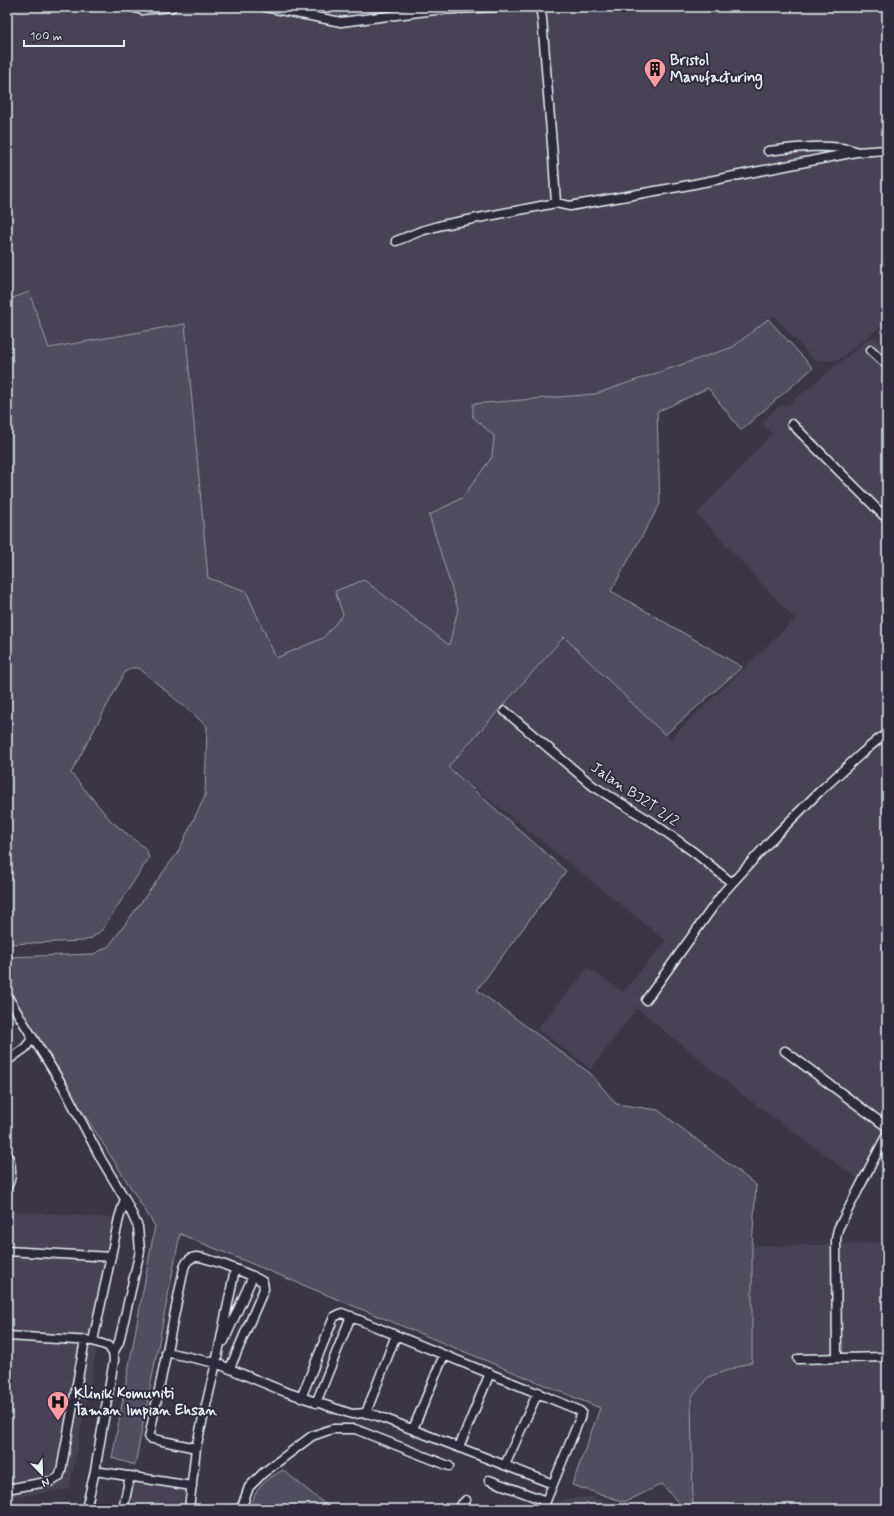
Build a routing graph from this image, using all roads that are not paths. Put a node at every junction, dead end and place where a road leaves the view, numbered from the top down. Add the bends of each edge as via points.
1 (132, 7) edge
2 (172, 7) edge
3 (264, 7) edge
4 (497, 7) edge
5 (537, 7) edge
6 (768, 150) dead end
7 (887, 150) edge
8 (856, 152) junction
9 (556, 203) junction
10 (396, 241) dead end
11 (871, 350) dead end
12 (887, 366) edge
13 (792, 424) dead end
14 (887, 519) edge
15 (505, 711) dead end
16 (887, 735) edge
17 (732, 883) junction
18 (7, 996) edge
19 (646, 1000) dead end
20 (33, 1038) junction
21 (785, 1051) dead end
22 (7, 1061) edge
23 (887, 1127) edge
24 (887, 1134) edge
25 (7, 1157) edge
26 (7, 1187) edge
27 (125, 1199) junction
28 (7, 1251) edge
29 (111, 1257) junction
30 (235, 1269) junction
31 (253, 1276) junction
32 (350, 1316) junction
33 (396, 1335) junction
34 (7, 1336) edge
35 (89, 1341) junction
36 (166, 1352) junction
37 (113, 1353) junction
38 (218, 1353) junction
39 (444, 1355) junction
40 (887, 1356) edge
41 (798, 1358) dead end
42 (837, 1358) junction
43 (216, 1363) junction
44 (230, 1368) junction
45 (490, 1373) junction
46 (538, 1392) junction
47 (301, 1398) junction
48 (316, 1403) junction
49 (366, 1413) junction
50 (413, 1429) junction
51 (459, 1447) junction
52 (196, 1448) junction
53 (505, 1465) junction
54 (449, 1466) dead end
55 (95, 1471) junction
56 (130, 1476) junction
57 (489, 1480) dead end
58 (553, 1484) junction
59 (192, 1486) junction
60 (7, 1489) edge
61 (466, 1500) dead end
62 (546, 1501) junction
63 (85, 1509) edge
64 (122, 1509) edge
65 (189, 1509) edge
66 (241, 1509) edge
67 (457, 1509) edge
68 (540, 1509) edge

1 - 2 street via 142,10
3 - 4 street via 342,22 435,10
5 - 9 street via 540,8 542,18
6 - 8 street via 825,147
7 - 8 street
8 - 9 street via 570,206
9 - 10 street via 442,225
11 - 12 street
13 - 14 street
15 - 17 street, Jalan BJ2T 2/2 via 593,786 652,822
16 - 17 street via 862,753 819,792
17 - 19 street
18 - 20 street
20 - 22 street via 25,1048
20 - 27 street via 63,1086
21 - 23 street
24 - 42 street via 838,1229
25 - 26 street via 12,1164
27 - 29 street
27 - 37 street via 138,1227 140,1251 119,1342
28 - 29 street
29 - 35 street
30 - 31 street
30 - 36 street via 198,1257 186,1262
30 - 38 street
31 - 38 street
31 - 44 street via 263,1282 264,1289
32 - 33 street
32 - 47 street via 342,1313 334,1317
32 - 48 street
33 - 39 street
33 - 49 street
34 - 35 street
35 - 37 street via 108,1346
35 - 60 street via 59,1478
36 - 43 street
36 - 52 street via 149,1438
37 - 55 street via 114,1360
38 - 43 street
39 - 45 street
39 - 50 street
40 - 42 street
41 - 42 street
43 - 44 street
43 - 52 street
44 - 47 street
45 - 46 street
45 - 51 street
46 - 53 street
46 - 58 street via 581,1412
47 - 48 street
48 - 49 street via 352,1414
49 - 50 street
50 - 51 street
51 - 53 street
52 - 59 street
53 - 58 street
54 - 66 street via 355,1429 332,1429 312,1436 263,1473 249,1487
55 - 56 street
55 - 63 street
56 - 59 street
56 - 64 street
57 - 62 street
58 - 62 street
59 - 65 street
61 - 67 street
62 - 68 street

